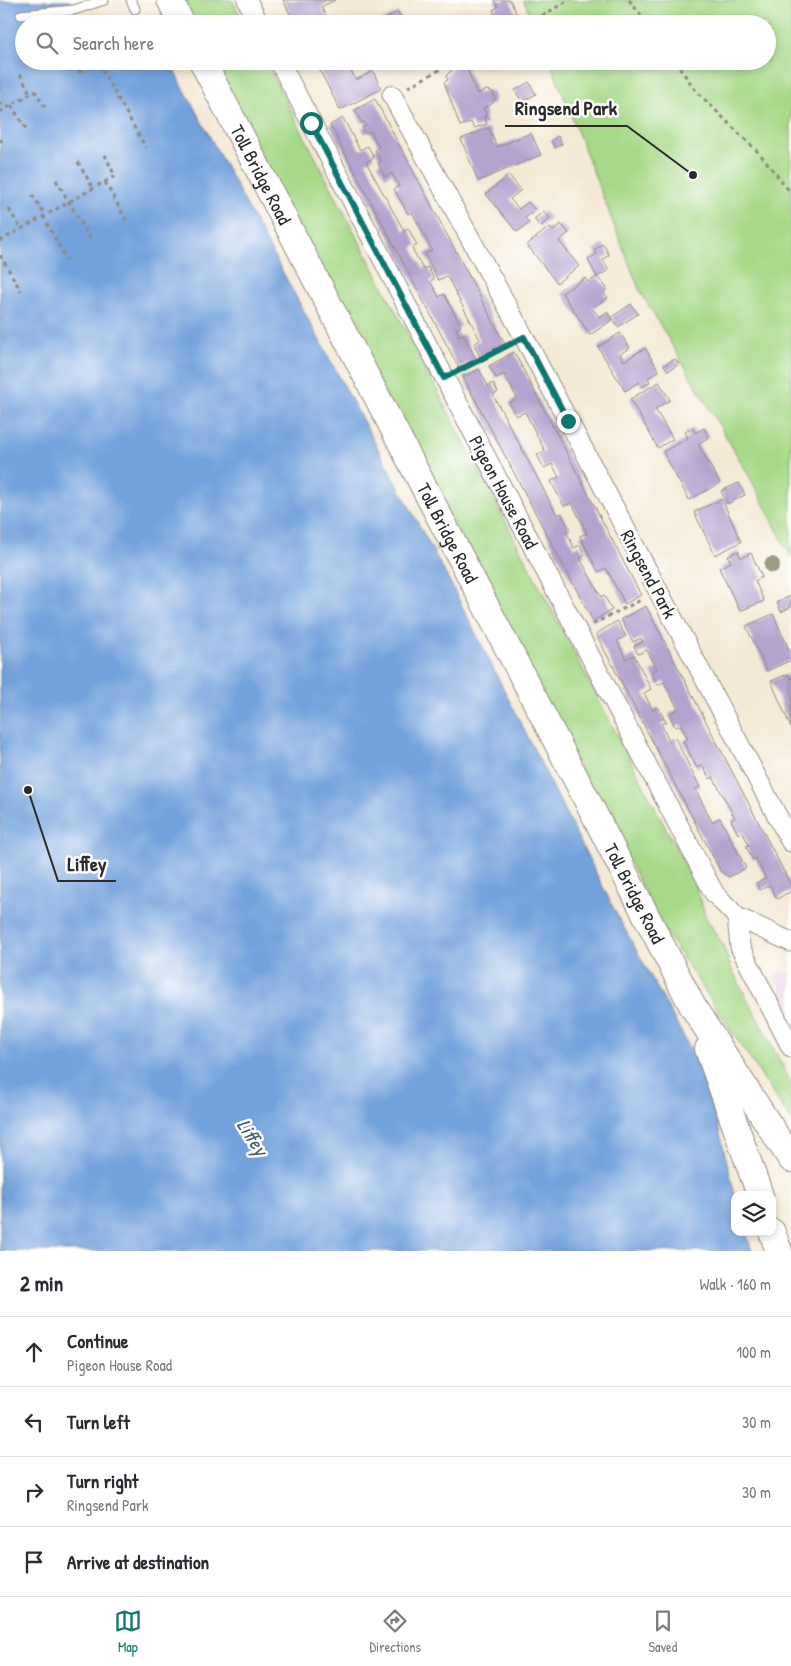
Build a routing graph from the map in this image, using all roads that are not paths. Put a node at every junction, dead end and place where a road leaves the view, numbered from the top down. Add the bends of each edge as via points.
1 (104, 0) edge
2 (131, 0) edge
3 (170, 0) edge
4 (247, 0) edge
5 (135, 9) dead end
6 (21, 15) dead end
7 (178, 15) edge
8 (254, 15) edge
9 (207, 70) edge
10 (284, 70) edge
11 (392, 95) road end
12 (791, 842) edge
13 (737, 917) junction
14 (791, 942) edge
15 (693, 1007) junction
16 (791, 1047) edge
17 (791, 1159) edge
18 (759, 1191) edge
19 (773, 1236) edge
20 (779, 1251) edge

1 - 6 lane via 74,10
2 - 5 lane
3 - 7 main road
4 - 8 street
9 - 15 main road, Toll Bridge Road
10 - 13 street, Pigeon House Road via 714,893
11 - 12 street, Ringsend Park
13 - 14 street
13 - 16 street via 740,947
15 - 17 main road, Toll Bridge Road
15 - 18 main road, Toll Bridge Road
19 - 20 main road

